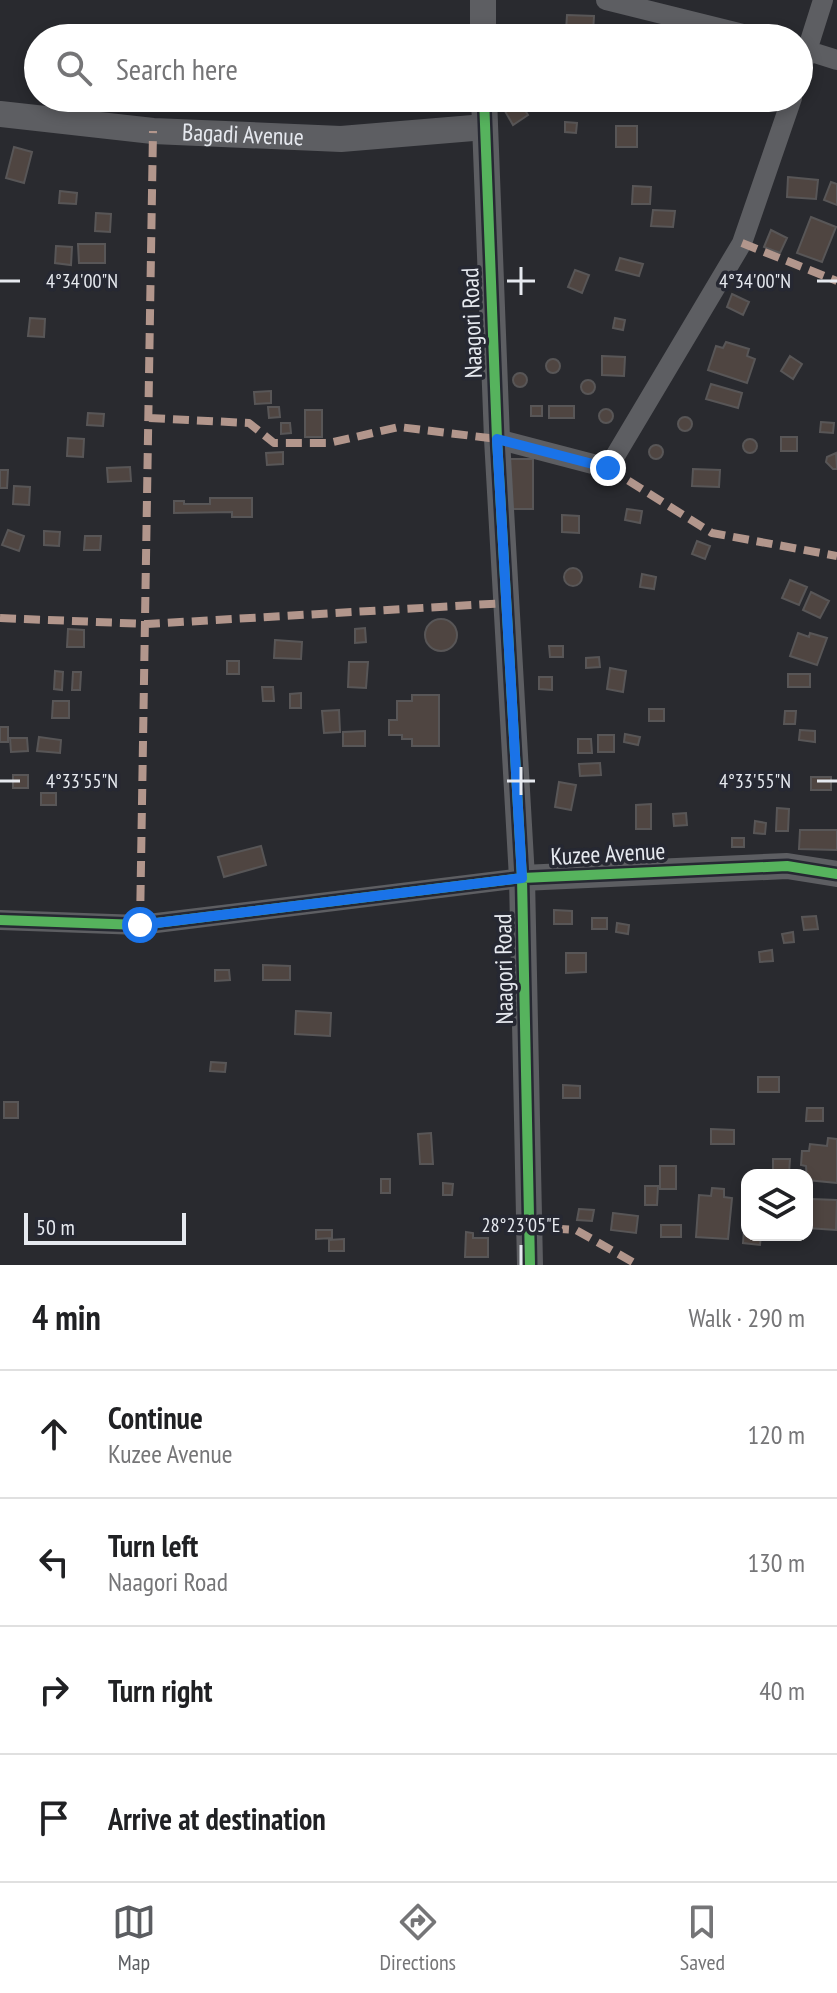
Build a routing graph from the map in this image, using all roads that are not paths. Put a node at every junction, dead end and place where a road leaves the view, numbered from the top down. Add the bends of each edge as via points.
1 (483, 0) edge
2 (606, 0) edge
3 (823, 0) edge
4 (483, 24) edge
5 (703, 24) edge
6 (813, 24) edge
7 (813, 52) edge
8 (837, 60) edge
9 (484, 112) edge
10 (787, 112) edge
11 (0, 114) edge
12 (485, 127) junction
13 (497, 439) junction
14 (837, 874) edge
15 (522, 878) junction
16 (0, 920) edge
17 (530, 1265) edge

1 - 4 street
2 - 5 street
3 - 6 street
7 - 8 street
9 - 12 street, Naagori Road
10 - 13 street via 742,243 608,468
11 - 12 street, Bagadi Avenue via 153,131 341,139
12 - 13 street, Naagori Road
13 - 15 street, Naagori Road
14 - 15 street, Kuzee Avenue via 787,866
15 - 16 street, Kuzee Avenue via 140,925
15 - 17 street, Naagori Road

